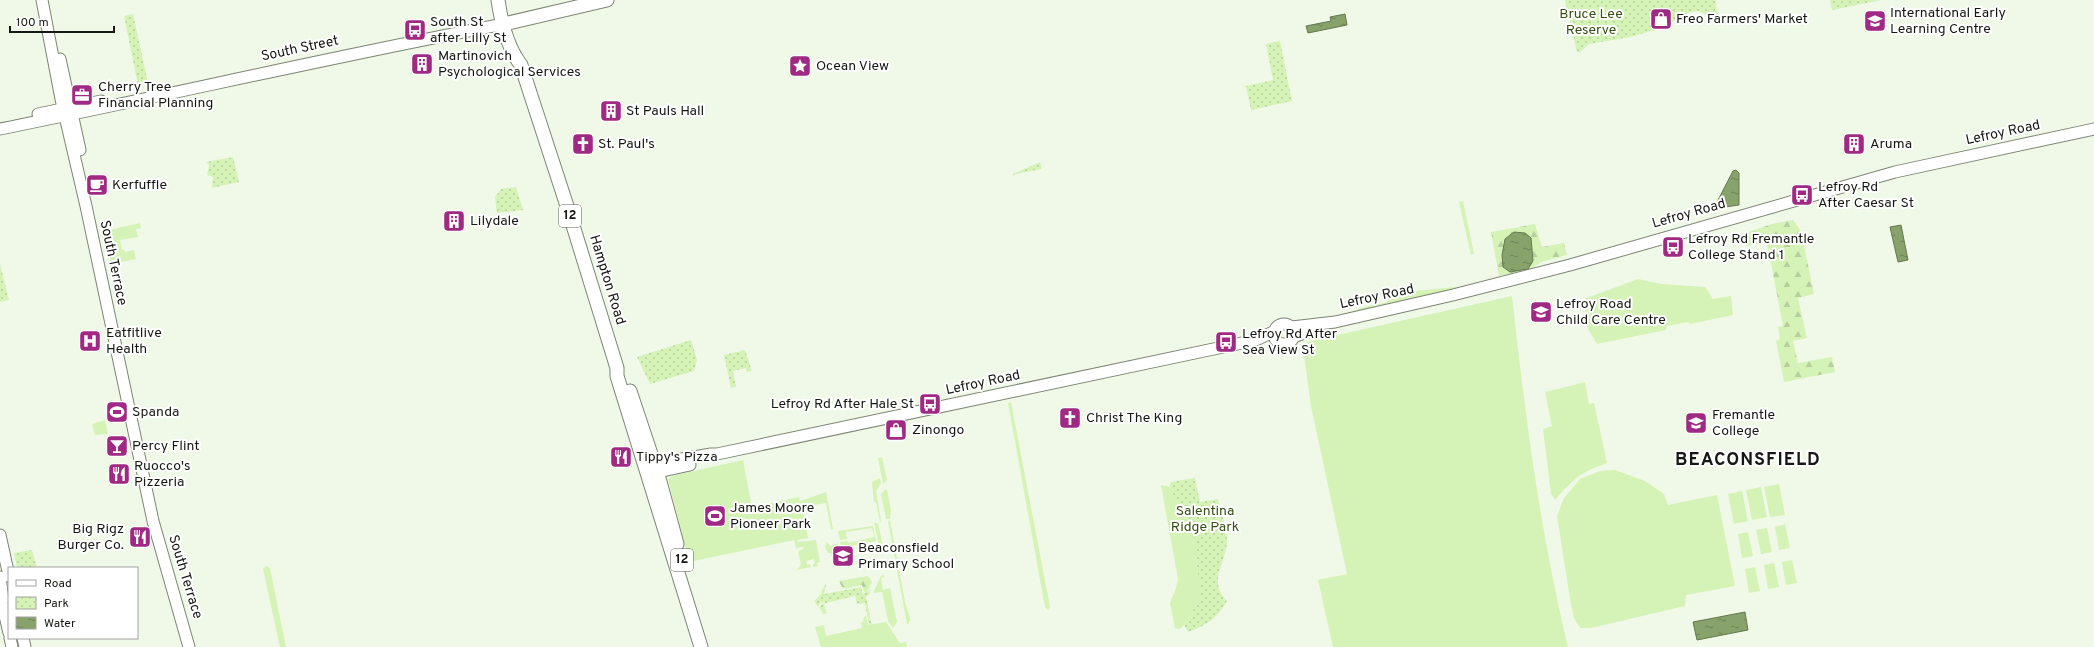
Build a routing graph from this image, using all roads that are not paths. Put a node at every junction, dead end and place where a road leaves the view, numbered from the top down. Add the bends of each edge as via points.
1 (42, 0) edge
2 (47, 0) edge
3 (498, 0) edge
4 (506, 0) edge
5 (580, 0) edge
6 (607, 0) edge
7 (507, 19) junction
8 (68, 112) junction
9 (0, 122) edge
10 (0, 129) edge
11 (2094, 129) edge
12 (2094, 133) edge
13 (1292, 332) junction
14 (1277, 336) junction
15 (650, 469) junction
16 (0, 535) edge
17 (1, 550) edge
18 (8, 573) edge
19 (0, 577) edge
20 (1, 598) edge
21 (8, 629) edge
22 (189, 647) edge
23 (194, 647) edge
24 (701, 647) edge
25 (708, 647) edge

1 - 8 street, South Terrace
2 - 8 street, South Terrace
3 - 7 main road, Hampton Road / 12
4 - 7 main road, Hampton Road / 12
5 - 7 main road, South Street
6 - 7 main road, South Street
7 - 8 street, South Street
7 - 15 main road, Hampton Road / 12 via 522,55 521,65 617,368 625,379
8 - 9 street, South Street
8 - 10 street, South Street
8 - 22 street, South Terrace via 153,521
8 - 23 street, South Terrace via 158,520
11 - 13 street, Lefroy Road via 1895,172 1570,265 1453,296
12 - 13 street, Lefroy Road via 1896,177 1498,290
13 - 14 street, Lefroy Road via 1286,343
13 - 14 street, Lefroy Road via 1283,324
14 - 15 street, Lefroy Road via 716,454 713,458 703,461
15 - 24 main road, Hampton Road / 12
15 - 25 main road, Hampton Road / 12
16 - 17 street
17 - 18 street
19 - 20 street via 3,593
20 - 21 street

